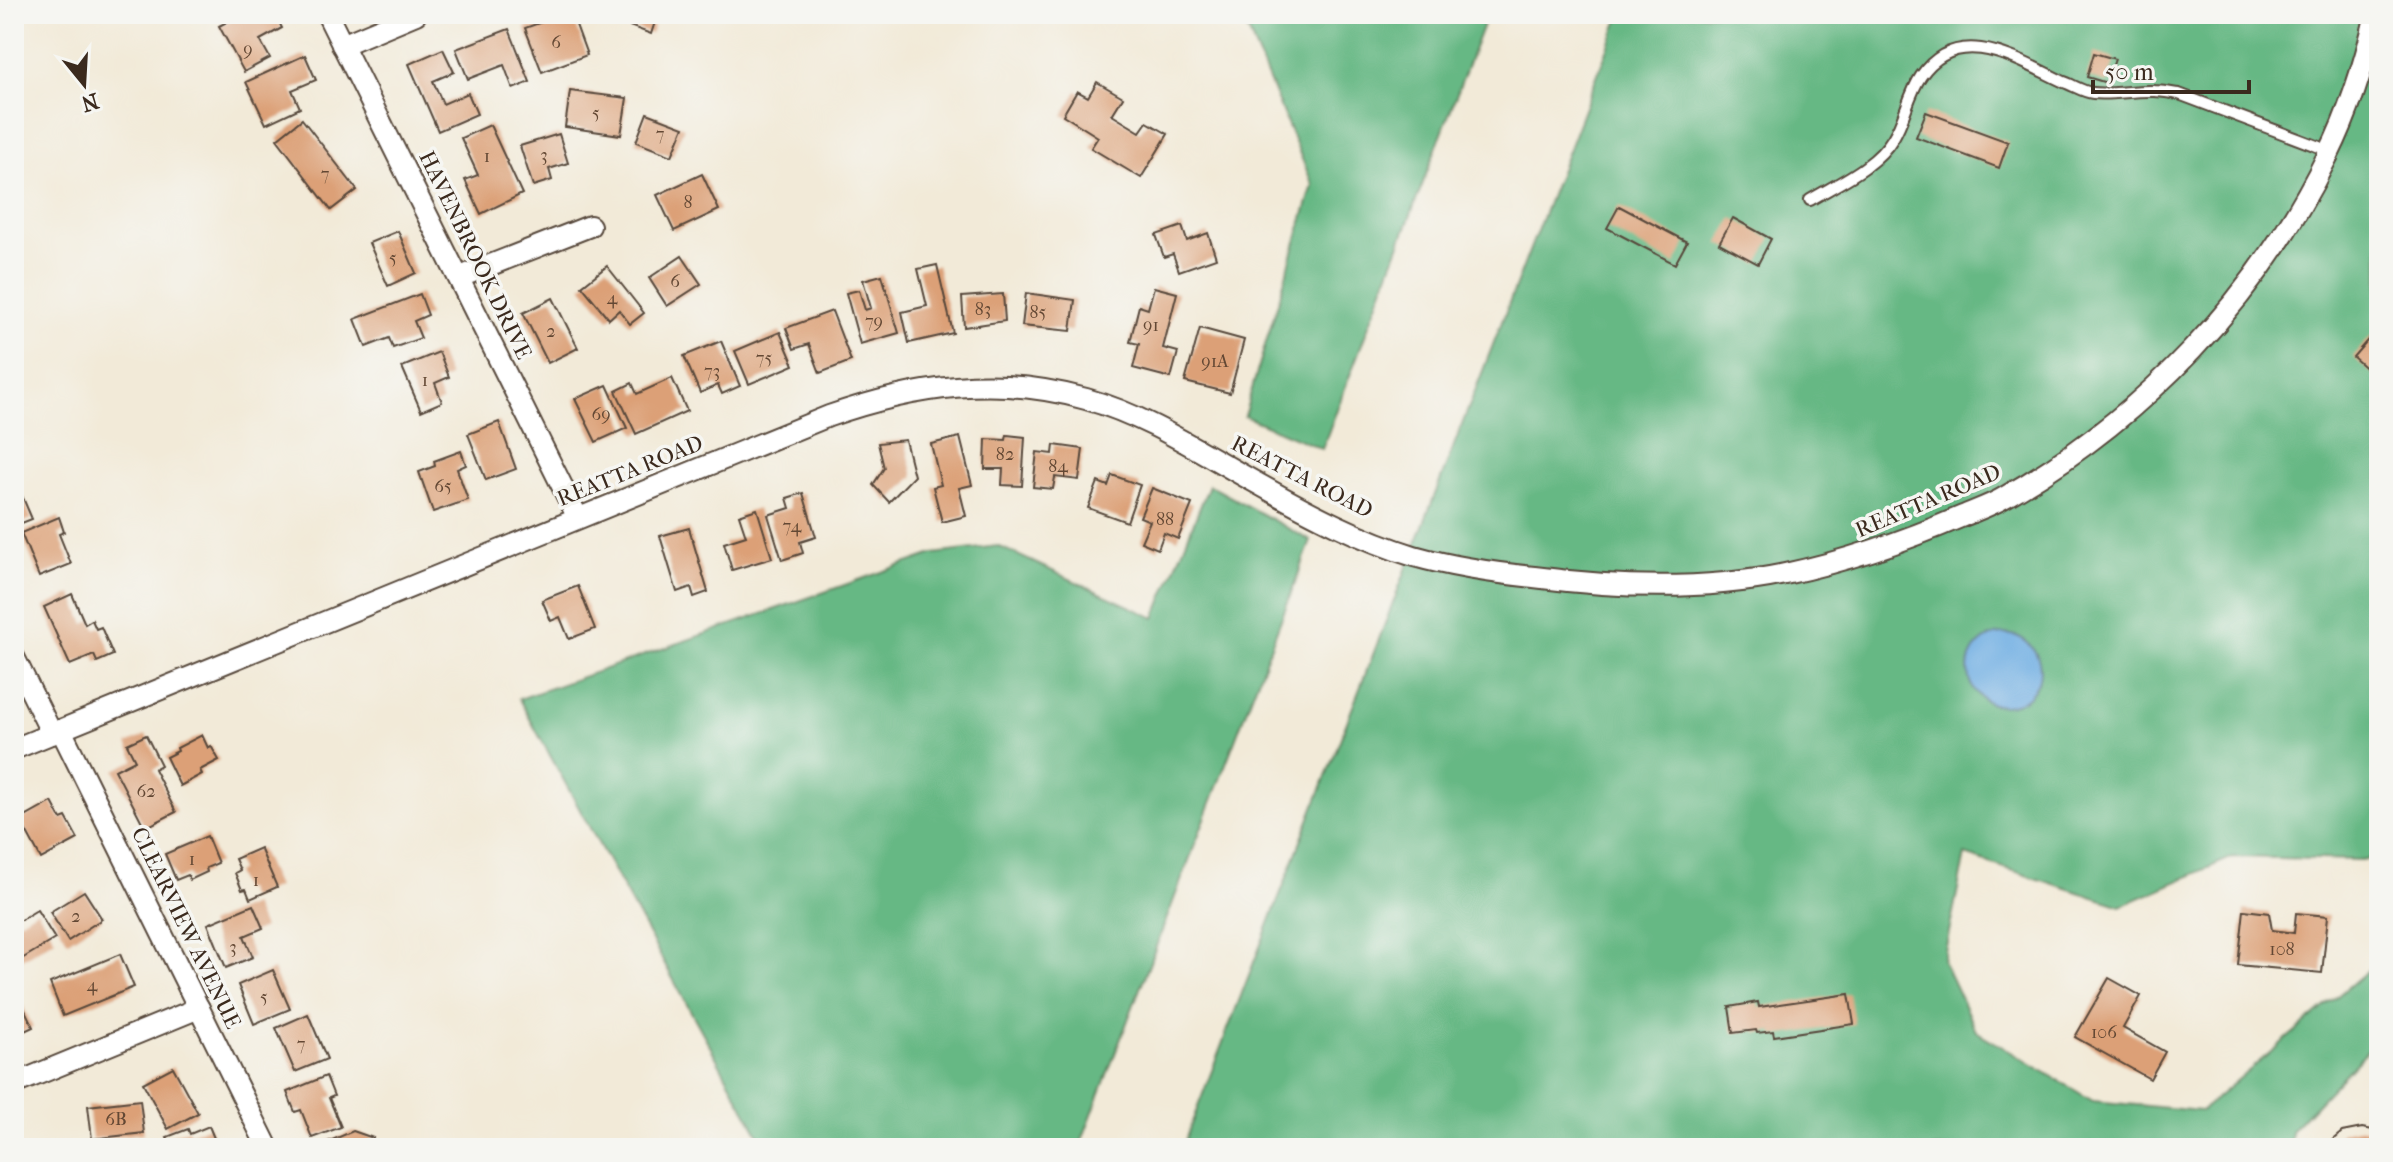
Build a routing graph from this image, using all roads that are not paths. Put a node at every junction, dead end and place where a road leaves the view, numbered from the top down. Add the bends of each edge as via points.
1 (327, 14) edge
2 (416, 14) edge
3 (2376, 14) edge
4 (342, 45) junction
5 (2330, 151) junction
6 (1810, 200) dead end
7 (590, 226) dead end
8 (460, 277) junction
9 (578, 518) junction
10 (14, 657) edge
11 (57, 732) junction
12 (14, 749) edge
13 (199, 1008) junction
14 (14, 1084) edge
15 (268, 1148) edge

1 - 4 street, HAVENBROOK DRIVE
2 - 4 street
3 - 5 street, REATTA ROAD via 2365,62
4 - 8 street, HAVENBROOK DRIVE
5 - 6 lane via 2179,94 2090,93 2002,54 1961,48 1930,65 1919,79 1893,139 1876,157
5 - 9 street, REATTA ROAD via 2298,212 2221,319 2119,418 2003,499 1860,556 1781,575 1623,587 1519,576 1414,556 1302,508 1142,421 1087,399 1029,387 972,385 872,401
7 - 8 street
8 - 9 street, HAVENBROOK DRIVE
9 - 11 street, REATTA ROAD
10 - 11 street, CLEARVIEW AVENUE
11 - 12 street, REATTA ROAD
11 - 13 street, CLEARVIEW AVENUE
13 - 14 street
13 - 15 street, CLEARVIEW AVENUE

